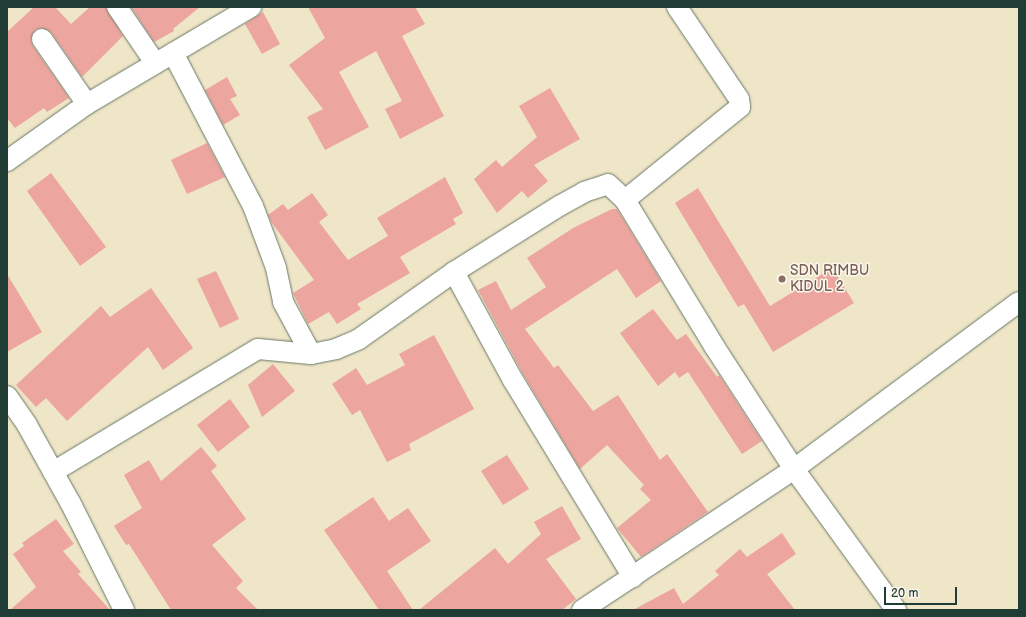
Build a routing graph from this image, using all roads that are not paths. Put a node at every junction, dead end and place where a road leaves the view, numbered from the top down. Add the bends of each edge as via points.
1 (118, 7) edge
2 (251, 7) edge
3 (677, 7) edge
4 (42, 38) dead end
5 (173, 53) junction
6 (154, 63) junction
7 (87, 104) junction
8 (7, 161) edge
9 (625, 200) junction
10 (454, 272) junction
11 (1019, 302) edge
12 (311, 354) junction
13 (7, 396) edge
14 (794, 469) junction
15 (53, 472) junction
16 (633, 577) junction
17 (124, 610) edge
18 (582, 610) edge
19 (896, 610) edge

1 - 6 street
2 - 5 street
3 - 9 street via 739,99 740,107
4 - 7 street
5 - 6 street
5 - 12 street via 253,206 276,268 283,302
6 - 7 street
7 - 8 street
9 - 10 street via 608,184 590,189
9 - 14 street via 714,346
10 - 12 street via 359,339 336,349
10 - 16 street via 513,380
11 - 14 street
12 - 15 street via 270,348 258,349
13 - 15 street via 28,425
14 - 16 street
14 - 19 street
15 - 17 street
16 - 18 street

